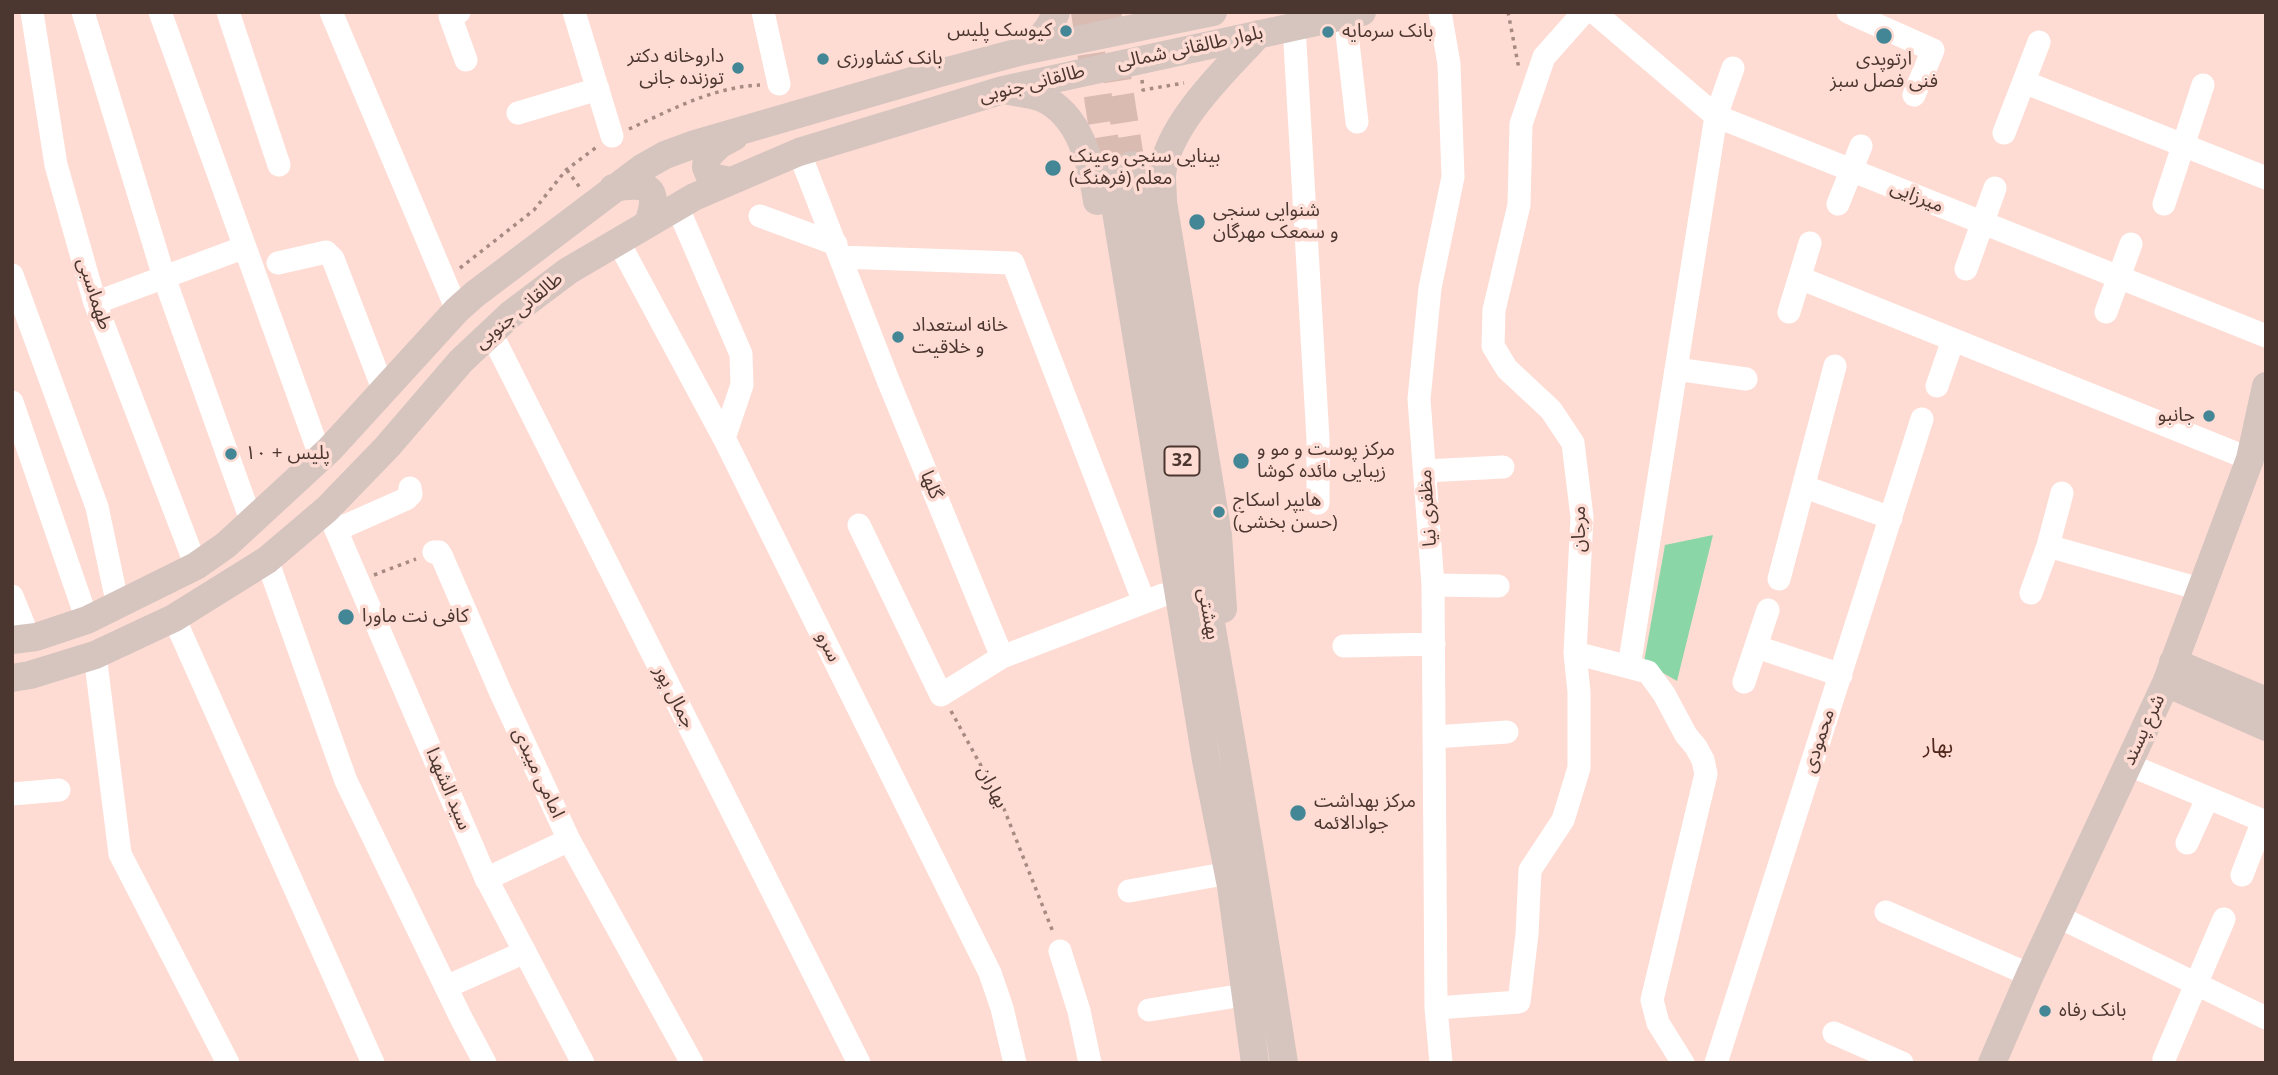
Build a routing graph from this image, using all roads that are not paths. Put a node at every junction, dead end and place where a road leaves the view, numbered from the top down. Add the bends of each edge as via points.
1 (83, 12) edge
2 (160, 12) edge
3 (228, 12) edge
4 (331, 12) edge
5 (459, 12) edge
6 (575, 12) edge
7 (763, 12) edge
8 (1056, 12) edge
9 (1213, 12) edge
10 (1440, 12) edge
11 (1584, 12) edge
12 (1594, 12) edge
13 (1848, 12) edge
14 (39, 14) edge
15 (1353, 14) edge
16 (1294, 26) junction
17 (1259, 34) junction
18 (1095, 36) joint
19 (2039, 42) dead end
20 (1023, 51) junction
21 (466, 60) dead end
22 (1101, 67) joint
23 (1733, 68) dead end
24 (2024, 82) junction
25 (779, 84) road end
26 (2203, 85) dead end
27 (598, 89) junction
28 (1003, 90) junction
29 (1914, 95) dead end
30 (518, 113) dead end
31 (1716, 116) junction
32 (1357, 122) dead end
33 (765, 123) junction
34 (2004, 133) dead end
35 (612, 136) road end
36 (1861, 146) dead end
37 (2185, 146) junction
38 (799, 152) junction
39 (279, 165) dead end
40 (1120, 167) tunnel mouth
41 (1853, 171) junction
42 (2266, 178) edge
43 (731, 181) junction
44 (613, 188) junction
45 (1995, 188) dead end
46 (1839, 204) dead end
47 (2164, 204) dead end
48 (677, 206) junction
49 (760, 216) dead end
50 (648, 223) junction
51 (1984, 223) junction
52 (618, 241) junction
53 (1810, 243) dead end
54 (2131, 244) dead end
55 (245, 247) junction
56 (838, 250) junction
57 (278, 263) dead end
58 (1966, 268) dead end
59 (12, 275) edge
60 (164, 277) junction
61 (2118, 277) junction
62 (1800, 278) junction
63 (95, 303) junction
64 (457, 310) junction
65 (1789, 312) dead end
66 (2106, 312) dead end
67 (490, 331) junction
68 (2266, 336) edge
69 (1953, 340) junction
70 (1835, 366) dead end
71 (1676, 369) junction
72 (1745, 379) dead end
73 (1937, 386) dead end
74 (2266, 386) edge
75 (384, 391) junction
76 (12, 401) edge
77 (1922, 419) dead end
78 (724, 438) junction
79 (321, 458) junction
80 (2250, 459) junction
81 (1503, 467) dead end
82 (1425, 471) junction
83 (1805, 486) junction
84 (410, 491) dead end
85 (2062, 493) dead end
86 (1318, 503) dead end
87 (1891, 518) junction
88 (332, 520) junction
89 (251, 523) junction
90 (859, 525) dead end
91 (2048, 546) junction
92 (434, 552) road end
93 (267, 560) junction
94 (195, 566) junction
95 (1779, 579) dead end
96 (1433, 585) junction
97 (1498, 586) dead end
98 (2200, 589) junction
99 (2031, 593) dead end
100 (12, 596) edge
101 (1153, 598) junction
102 (118, 606) junction
103 (1768, 610) dead end
104 (174, 618) junction
105 (88, 620) junction
106 (21, 639) edge
107 (1434, 644) junction
108 (1344, 646) dead end
109 (1757, 647) junction
110 (1575, 653) junction
111 (95, 655) junction
112 (1002, 656) junction
113 (1629, 667) junction
114 (2169, 673) junction
115 (1840, 676) junction
116 (12, 678) edge
117 (1744, 682) dead end
118 (2266, 701) edge
119 (2266, 727) edge
120 (1507, 732) dead end
121 (1434, 737) junction
122 (1219, 759) junction
123 (2127, 764) junction
124 (59, 790) dead end
125 (12, 794) edge
126 (2207, 799) junction
127 (2264, 821) edge
128 (569, 840) junction
129 (2187, 843) dead end
130 (1229, 873) junction
131 (2242, 875) dead end
132 (486, 879) junction
133 (1129, 891) dead end
134 (1886, 912) dead end
135 (2057, 916) junction
136 (2224, 919) dead end
137 (1060, 951) road end
138 (525, 952) junction
139 (2030, 975) junction
140 (2197, 984) junction
141 (446, 987) junction
142 (1244, 995) junction
143 (1436, 1008) junction
144 (1149, 1010) dead end
145 (2266, 1017) edge
146 (1834, 1033) dead end
147 (2164, 1059) dead end
148 (228, 1063) edge
149 (373, 1063) edge
150 (485, 1063) edge
151 (583, 1063) edge
152 (692, 1063) edge
153 (859, 1063) edge
154 (1015, 1063) edge
155 (1090, 1063) edge
156 (1255, 1063) edge
157 (1284, 1063) edge
158 (1441, 1063) edge
159 (1683, 1063) edge
160 (1716, 1063) edge
161 (1902, 1063) edge
162 (1992, 1063) edge

1 - 60 street
2 - 55 street
3 - 39 street
4 - 64 street
5 - 21 street via 450,16
6 - 27 street
7 - 25 street
8 - 20 main road via 1052,25
9 - 18 main road, بلوار طالقانی شمالی
10 - 82 street, مظفری نیا via 1449,64 1453,177 1430,288 1419,399
11 - 110 street, مرجان via 1544,57 1521,124 1519,205 1494,310 1493,346 1507,369 1550,410 1573,443 1582,517
12 - 31 street, میرزایی
13 - 29 street via 1933,50
14 - 63 street, طهماسبی via 56,165
15 - 16 main road, بلوار طالقانی شمالی
15 - 32 street
16 - 17 main road, بلوار طالقانی شمالی
16 - 86 street
17 - 22 main road, بلوار طالقانی شمالی
17 - 122 main road via 1183,123 1163,173 1163,202 1218,535
18 - 20 main road, طالقانی جنوبی
19 - 24 street
20 - 33 main road, طالقانی جنوبی
22 - 28 main road, طالقانی جنوبی
23 - 31 street
24 - 34 street
24 - 37 street
26 - 37 street
27 - 30 street
27 - 35 street
28 - 38 main road, طالقانی جنوبی
28 - 101 main road via 1041,97 1058,109 1080,139 1090,167
31 - 41 street, میرزایی
31 - 71 street
33 - 43 main road via 719,145 707,157 710,177
33 - 44 main road, طالقانی جنوبی via 665,155
36 - 41 street
37 - 42 street
37 - 47 street
38 - 43 main road, طالقانی جنوبی
38 - 56 street, گلها
40 - 122 main road, بهشتى / 32
41 - 46 street
41 - 51 street, میرزایی
43 - 48 main road, طالقانی جنوبی
44 - 50 main road via 634,184 652,193 655,204
44 - 64 main road, طالقانی جنوبی
45 - 51 street
48 - 50 main road, طالقانی جنوبی
48 - 78 street via 741,354 742,385
49 - 56 street
50 - 52 main road, طالقانی جنوبی
51 - 58 street
51 - 61 street, میرزایی
52 - 67 main road, طالقانی جنوبی via 568,271
52 - 78 street, سرو
53 - 62 street
54 - 61 street
55 - 60 street
55 - 79 street
56 - 101 street via 1013,263
56 - 112 street, گلها
57 - 75 street via 326,252 333,258
59 - 102 street via 97,507
60 - 63 street
60 - 89 street
61 - 66 street
61 - 68 street, میرزایی
62 - 65 street
62 - 69 street
63 - 94 street, طهماسبی
64 - 75 main road, طالقانی جنوبی
67 - 88 main road, طالقانی جنوبی via 387,447
67 - 153 street, جمال پور
69 - 73 street
69 - 80 street
70 - 83 street
71 - 72 street
71 - 113 street
74 - 80 main road, شرع پسند
75 - 79 main road, طالقانی جنوبی
76 - 105 street
77 - 87 street, محمودی
78 - 154 street, سرو via 990,973
79 - 89 main road, طالقانی جنوبی
80 - 98 main road, شرع پسند
81 - 82 street
82 - 96 street, مظفری نیا
83 - 87 street
83 - 95 street
84 - 88 street via 407,499
85 - 91 street
87 - 115 street, محمودی
88 - 93 main road, طالقانی جنوبی
88 - 132 street, سید الشهدا
89 - 94 main road, طالقانی جنوبی
90 - 112 street via 941,695
91 - 98 street
91 - 99 street
92 - 128 street, امامی میبدی via 442,557
93 - 104 main road, طالقانی جنوبی
93 - 141 street via 345,781
94 - 102 main road, طالقانی جنوبی
96 - 97 street
96 - 107 street, مظفری نیا
98 - 114 main road, شرع پسند
100 - 106 street
101 - 112 street
101 - 122 main road
102 - 105 main road, طالقانی جنوبی
103 - 109 street
104 - 111 main road, طالقانی جنوبی
104 - 149 street
105 - 106 main road, طالقانی جنوبی
107 - 108 street
107 - 121 street, مظفری نیا
109 - 115 street
109 - 117 street
110 - 113 street
110 - 143 street, مرجان via 1579,768 1563,820 1530,870 1519,1002
111 - 116 main road, طالقانی جنوبی
111 - 148 street via 120,854
113 - 159 street via 1648,672 1664,694 1703,760 1706,774 1652,1000 1658,1023
114 - 118 main road
114 - 119 main road
114 - 123 main road, شرع پسند
115 - 160 street, محمودی
120 - 121 street
121 - 143 street, مظفری نیا
122 - 130 main road, بهشتى / 32
122 - 157 main road, بهشتى / 32 via 1256,883
123 - 126 street
123 - 135 main road, شرع پسند
124 - 125 street
126 - 127 street
126 - 129 street
127 - 131 street
128 - 132 street
128 - 152 street, امامی میبدی
130 - 133 street
130 - 142 main road, بهشتى / 32
132 - 138 street, سید الشهدا
134 - 139 street
135 - 139 main road, شرع پسند
135 - 140 street
136 - 140 street
137 - 155 street
138 - 141 street
138 - 151 street, سید الشهدا
139 - 162 main road, شرع پسند
140 - 145 street
140 - 147 street
141 - 150 street
142 - 144 street
142 - 156 main road, بهشتى / 32
143 - 158 street, مظفری نیا
146 - 161 street

